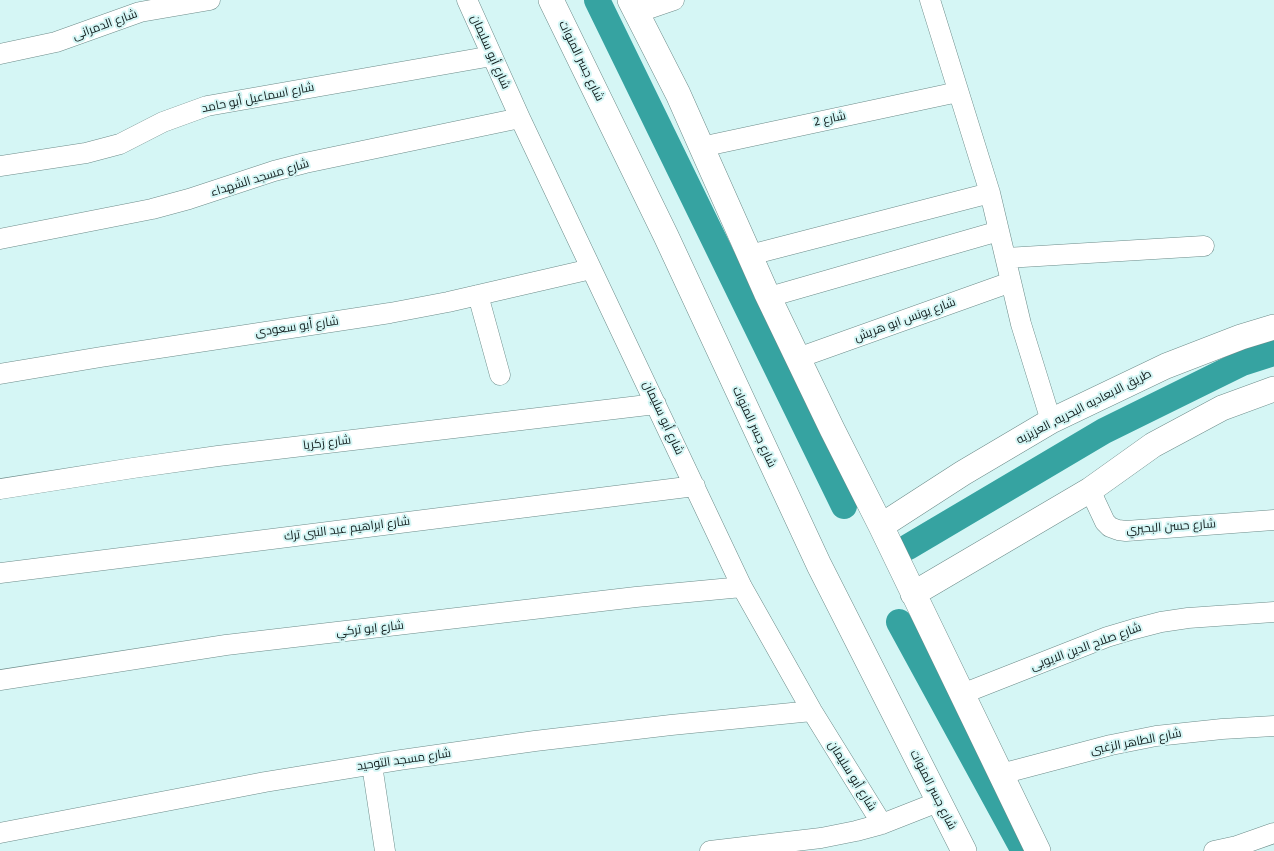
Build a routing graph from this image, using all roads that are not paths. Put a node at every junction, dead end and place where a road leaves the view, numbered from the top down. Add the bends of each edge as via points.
1 (210, 0) edge
2 (467, 0) edge
3 (551, 0) edge
4 (674, 0) edge
5 (930, 0) edge
6 (633, 6) edge
7 (0, 54) edge
8 (492, 56) junction
9 (958, 92) junction
10 (520, 118) junction
11 (702, 147) junction
12 (0, 166) edge
13 (990, 193) junction
14 (999, 231) junction
15 (0, 239) edge
16 (1204, 246) dead end
17 (750, 255) junction
18 (1006, 258) junction
19 (591, 269) junction
20 (1011, 282) junction
21 (478, 295) junction
22 (769, 297) junction
23 (1274, 327) edge
24 (798, 358) junction
25 (0, 374) edge
26 (500, 375) dead end
27 (1274, 389) edge
28 (656, 404) junction
29 (1051, 421) junction
30 (695, 486) junction
31 (0, 489) edge
32 (1090, 490) junction
33 (1274, 520) edge
34 (881, 526) junction
35 (0, 573) edge
36 (742, 587) junction
37 (914, 594) junction
38 (1274, 612) edge
39 (0, 680) edge
40 (962, 694) junction
41 (812, 711) junction
42 (1274, 726) edge
43 (372, 764) junction
44 (1001, 774) junction
45 (938, 802) junction
46 (882, 824) junction
47 (0, 833) edge
48 (1274, 833) edge
49 (5, 851) edge
50 (385, 851) edge
51 (710, 851) edge
52 (964, 851) edge
53 (1038, 851) edge
54 (1214, 851) edge

1 - 7 street, شارع الدمرانى via 140,12 64,40
2 - 8 street, شارع أبو سليمان
3 - 45 street, شارع جسر المنوات via 670,244 819,566
4 - 6 street
5 - 9 street
6 - 11 street
8 - 10 street, شارع أبو سليمان
8 - 12 street, شارع اسماعيل أبو حامد via 207,106 163,122 120,144 86,153
9 - 11 street, شارع 2
9 - 13 street
10 - 15 street, شارع مسجد الشهداء via 282,169 152,209
10 - 19 street, شارع أبو سليمان
11 - 17 street
13 - 14 street
13 - 17 street
14 - 18 street
14 - 22 street
16 - 18 street
17 - 22 street
18 - 20 street
19 - 21 street, شارع أبو سعودى
19 - 28 street, شارع أبو سليمان
20 - 24 street, شارع يونس ابو هريش
20 - 29 street
21 - 25 street, شارع أبو سعودى
21 - 26 street
22 - 24 street
23 - 29 street, طريق الابعاديه البحريه, العزيزيه via 1166,366
24 - 34 street
27 - 32 street via 1222,408 1153,445
28 - 30 street, شارع أبو سليمان
28 - 31 street, شارع زكريا via 218,456
29 - 34 street, طريق الابعاديه البحريه, العزيزيه
30 - 35 street, شارع ابراهيم عبد النبى ترك
30 - 36 street, شارع أبو سليمان
32 - 33 street, شارع حسن البحيري via 1105,522 1118,530
32 - 37 street
34 - 37 street
36 - 39 street, شارع ابو تركي via 226,645
36 - 41 street, شارع أبو سليمان
37 - 40 street
38 - 40 street, شارع صلاح الدين الايوبى via 1188,618 1134,628
40 - 44 street
41 - 43 street, شارع مسجد التوحيد via 545,740
41 - 46 street, شارع أبو سليمان
42 - 44 street, شارع الطاهر الزغبى via 1156,736
43 - 47 street, شارع مسجد التوحيد
43 - 50 street
44 - 53 street
45 - 46 street
45 - 52 street, شارع جسر المنوات
46 - 51 street via 820,838
47 - 49 street
48 - 54 street

